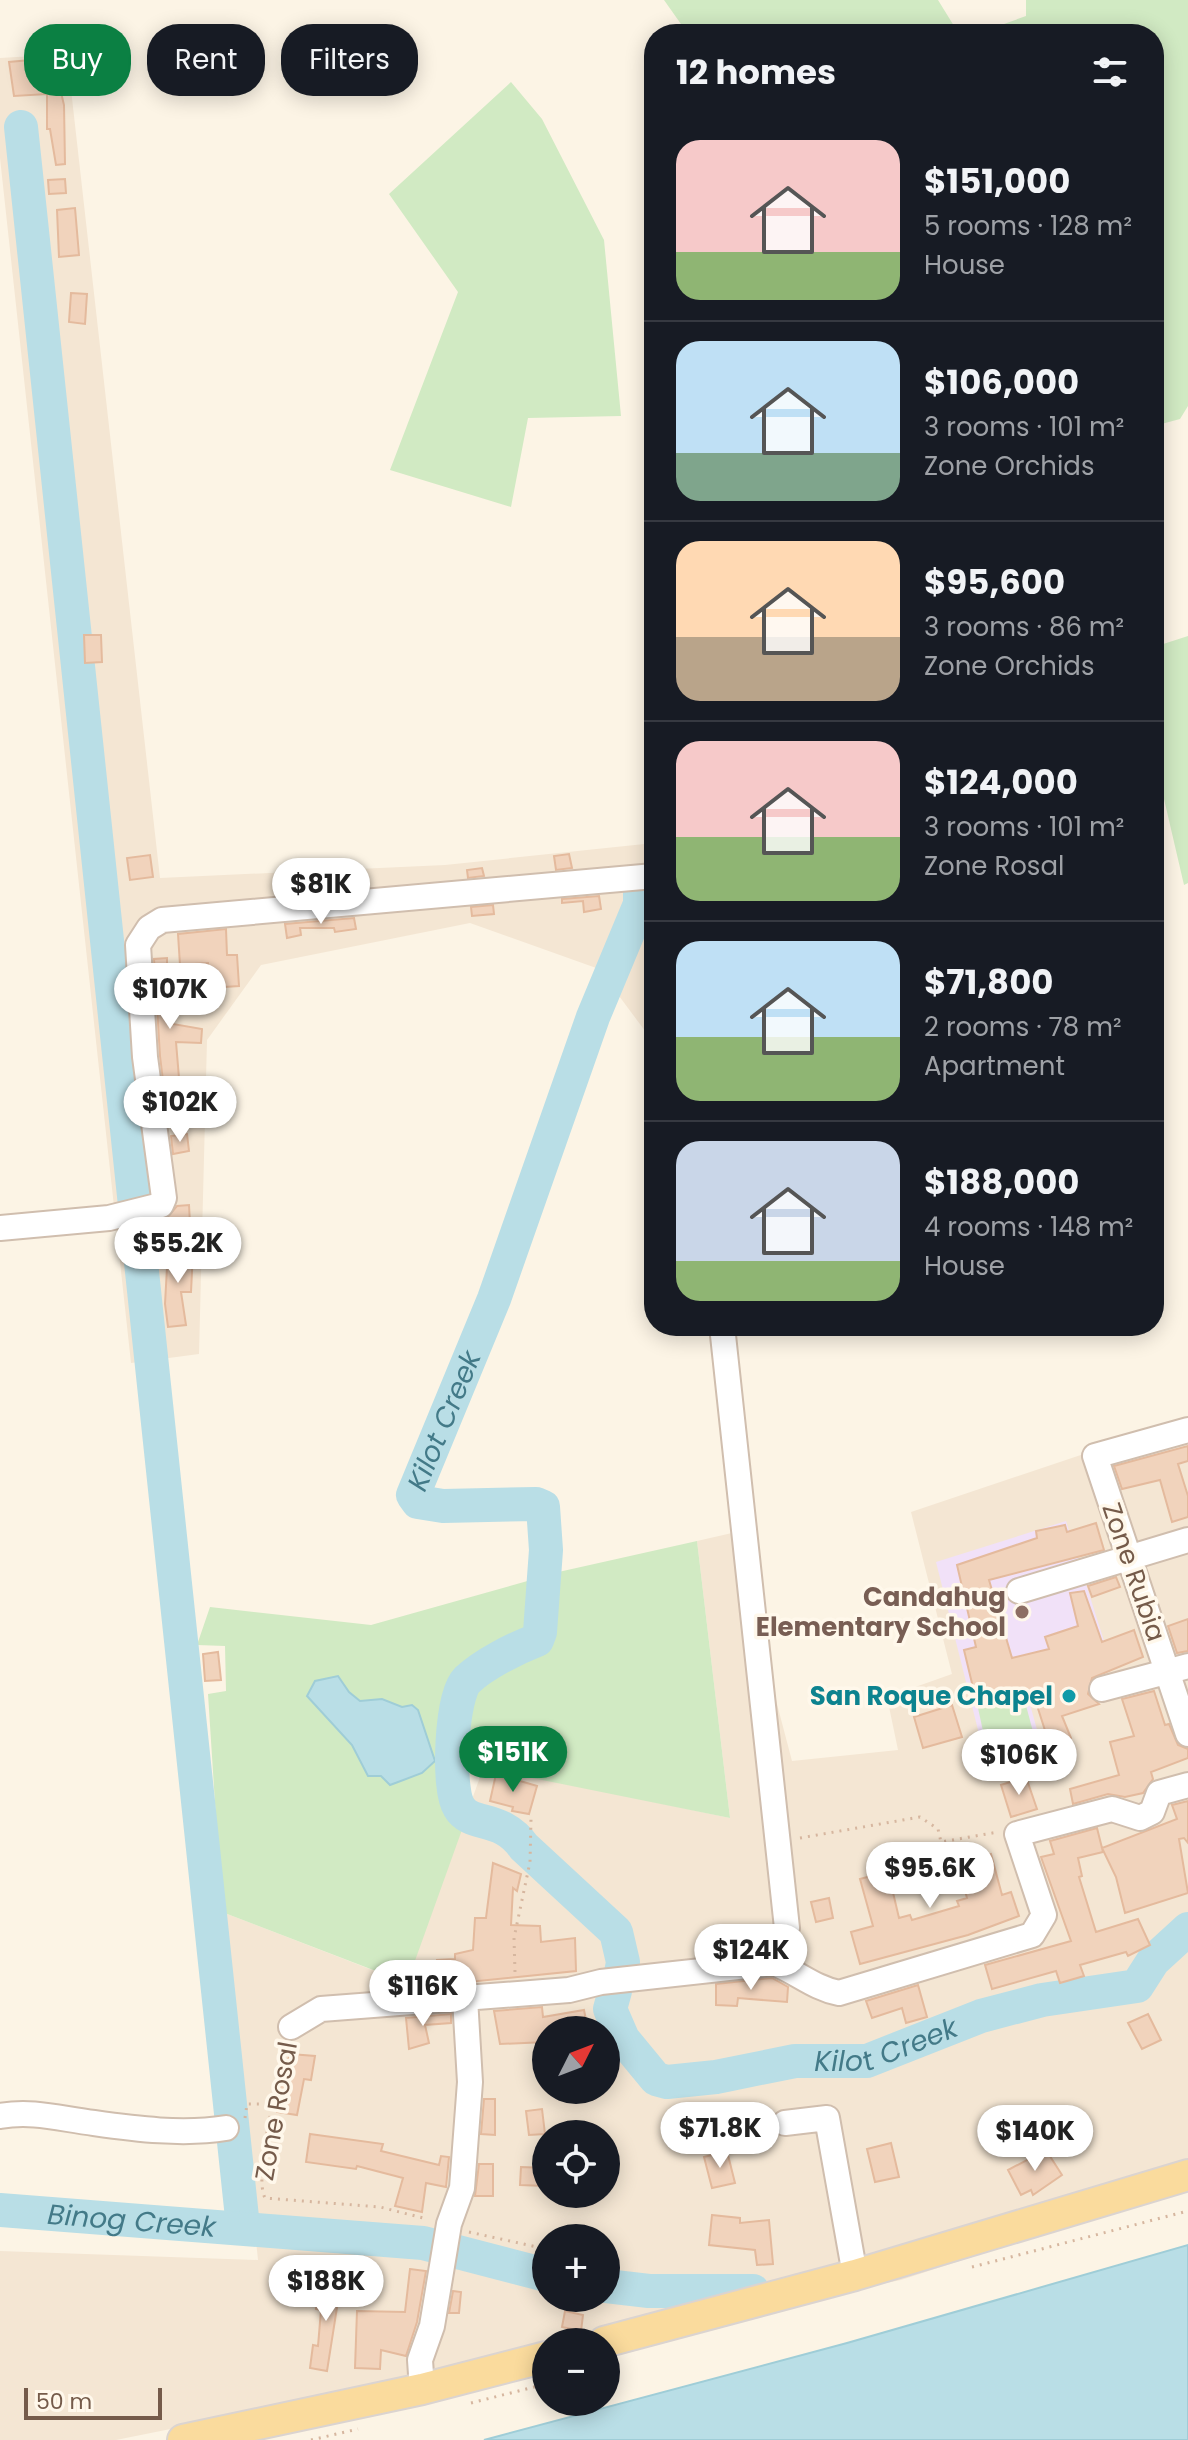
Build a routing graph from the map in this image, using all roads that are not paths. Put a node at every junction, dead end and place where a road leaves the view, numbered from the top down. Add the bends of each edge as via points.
1 (644, 877) edge
2 (0, 1228) edge
3 (723, 1336) edge
4 (1188, 1430) edge
5 (1188, 1540) edge
6 (1129, 1557) junction
7 (1019, 1591) dead end
8 (1178, 1669) edge
9 (1102, 1689) dead end
10 (1188, 1734) edge
11 (1188, 1785) edge
12 (774, 1963) junction
13 (465, 1998) junction
14 (291, 2027) road end
15 (0, 2116) edge
16 (785, 2123) dead end
17 (235, 2127) road end
18 (1188, 2175) edge
19 (855, 2275) junction
20 (620, 2338) edge
21 (532, 2361) edge
22 (422, 2389) junction
23 (183, 2440) edge

1 - 2 street via 162,920 138,945 161,1205 109,1218
3 - 12 street via 787,1928
4 - 6 street, Zone Rubia via 1095,1456
5 - 6 street
6 - 7 street
6 - 8 street, Zone Rubia
8 - 9 street
8 - 10 street, Zone Rubia
11 - 12 street via 1159,1793 1152,1812 1140,1818 1112,1809 1017,1834 1044,1915 1032,1935 839,1993 820,1989
12 - 13 street, Zone Rosal
13 - 14 street, Zone Rosal via 321,2009
13 - 22 street via 470,2082 462,2188 449,2224 432,2326 420,2360
15 - 17 street via 43,2114 184,2131
16 - 19 street via 827,2118
18 - 19 main road
19 - 20 main road
21 - 22 main road
22 - 23 main road

